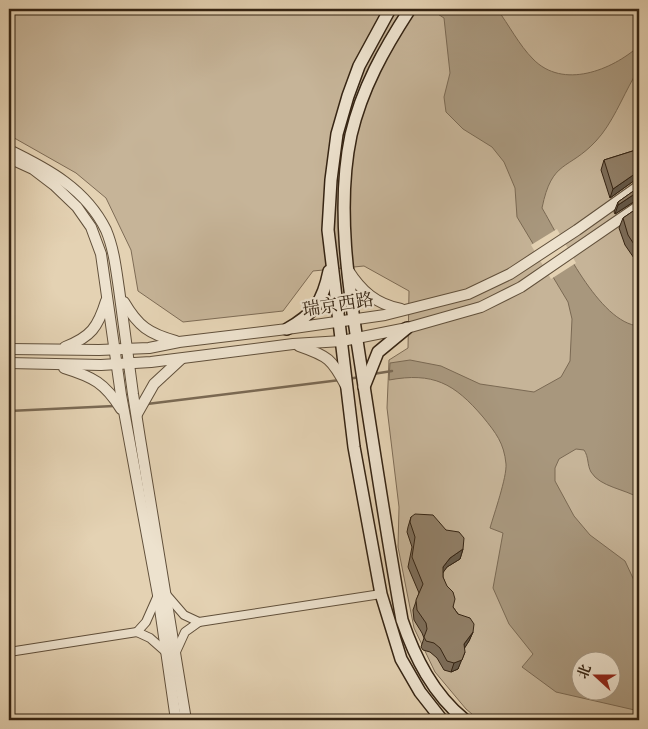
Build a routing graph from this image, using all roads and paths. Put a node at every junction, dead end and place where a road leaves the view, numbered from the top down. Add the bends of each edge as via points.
1 (410, 9) edge
2 (388, 12) edge
3 (9, 150) edge
4 (9, 158) edge
5 (639, 186) edge
6 (639, 206) edge
7 (346, 228) junction
8 (328, 230) junction
9 (331, 262) junction
10 (348, 270) junction
11 (120, 295) junction
12 (107, 298) junction
13 (404, 310) junction
14 (353, 319) junction
15 (340, 321) junction
16 (407, 328) junction
17 (287, 330) junction
18 (356, 338) junction
19 (342, 341) junction
20 (179, 342) junction
21 (293, 344) junction
22 (9, 349) edge
23 (60, 349) junction
24 (115, 349) junction
25 (128, 349) junction
26 (182, 359) junction
27 (130, 363) junction
28 (117, 364) junction
29 (12, 365) edge
30 (54, 365) junction
31 (364, 386) junction
32 (347, 388) junction
33 (117, 395) junction
34 (138, 417) junction
35 (373, 444) junction
36 (354, 447) junction
37 (161, 594) junction
38 (381, 594) junction
39 (199, 622) junction
40 (137, 632) junction
41 (9, 652) edge
42 (171, 654) junction
43 (176, 720) edge
44 (186, 720) edge
45 (442, 720) edge
46 (465, 720) edge

1 - 7 main road via 372,73 351,135 345,180
2 - 8 main road via 359,66 337,134
3 - 11 street via 48,168 88,202 113,250
4 - 12 street via 33,169 77,207 91,227 101,254
5 - 13 street, 瑞京西路 via 524,265 468,294
6 - 16 street, 瑞京西路 via 532,279 481,307
7 - 8 main road via 339,238
7 - 10 main road
8 - 9 main road
9 - 15 main road
9 - 17 main road via 318,305 304,320
10 - 13 street via 359,287 372,298
10 - 14 main road
11 - 20 street via 134,318 154,336
11 - 25 street
12 - 23 street via 100,322 83,340
12 - 24 street
13 - 14 street, 瑞京西路
14 - 15 street, 瑞京西路
14 - 18 main road
15 - 17 street, 瑞京西路
15 - 19 main road
16 - 18 street, 瑞京西路
16 - 31 main road via 378,352
17 - 20 street, 瑞京西路
18 - 19 street, 瑞京西路
18 - 31 main road
19 - 21 street, 瑞京西路
19 - 32 main road
20 - 25 street, 瑞京西路
21 - 26 street, 瑞京西路
21 - 32 street via 324,355 337,368
22 - 23 street, 瑞京西路
23 - 24 street, 瑞京西路
24 - 25 street, 瑞京西路
24 - 28 street
25 - 27 street
26 - 27 street, 瑞京西路
26 - 34 street via 154,384
27 - 28 street, 瑞京西路
27 - 34 street
28 - 30 street, 瑞京西路
28 - 33 street
29 - 30 street, 瑞京西路
30 - 33 street via 84,374
31 - 35 main road
32 - 36 main road
33 - 37 street via 125,417
34 - 37 street
35 - 36 main road via 362,438
35 - 46 main road via 402,620 414,654 434,686
36 - 38 main road
37 - 39 street via 184,615
37 - 40 street
37 - 42 street
38 - 39 street
38 - 45 main road via 401,659 420,692
39 - 42 street via 185,632
40 - 41 street
40 - 42 street
42 - 43 street
42 - 44 street

